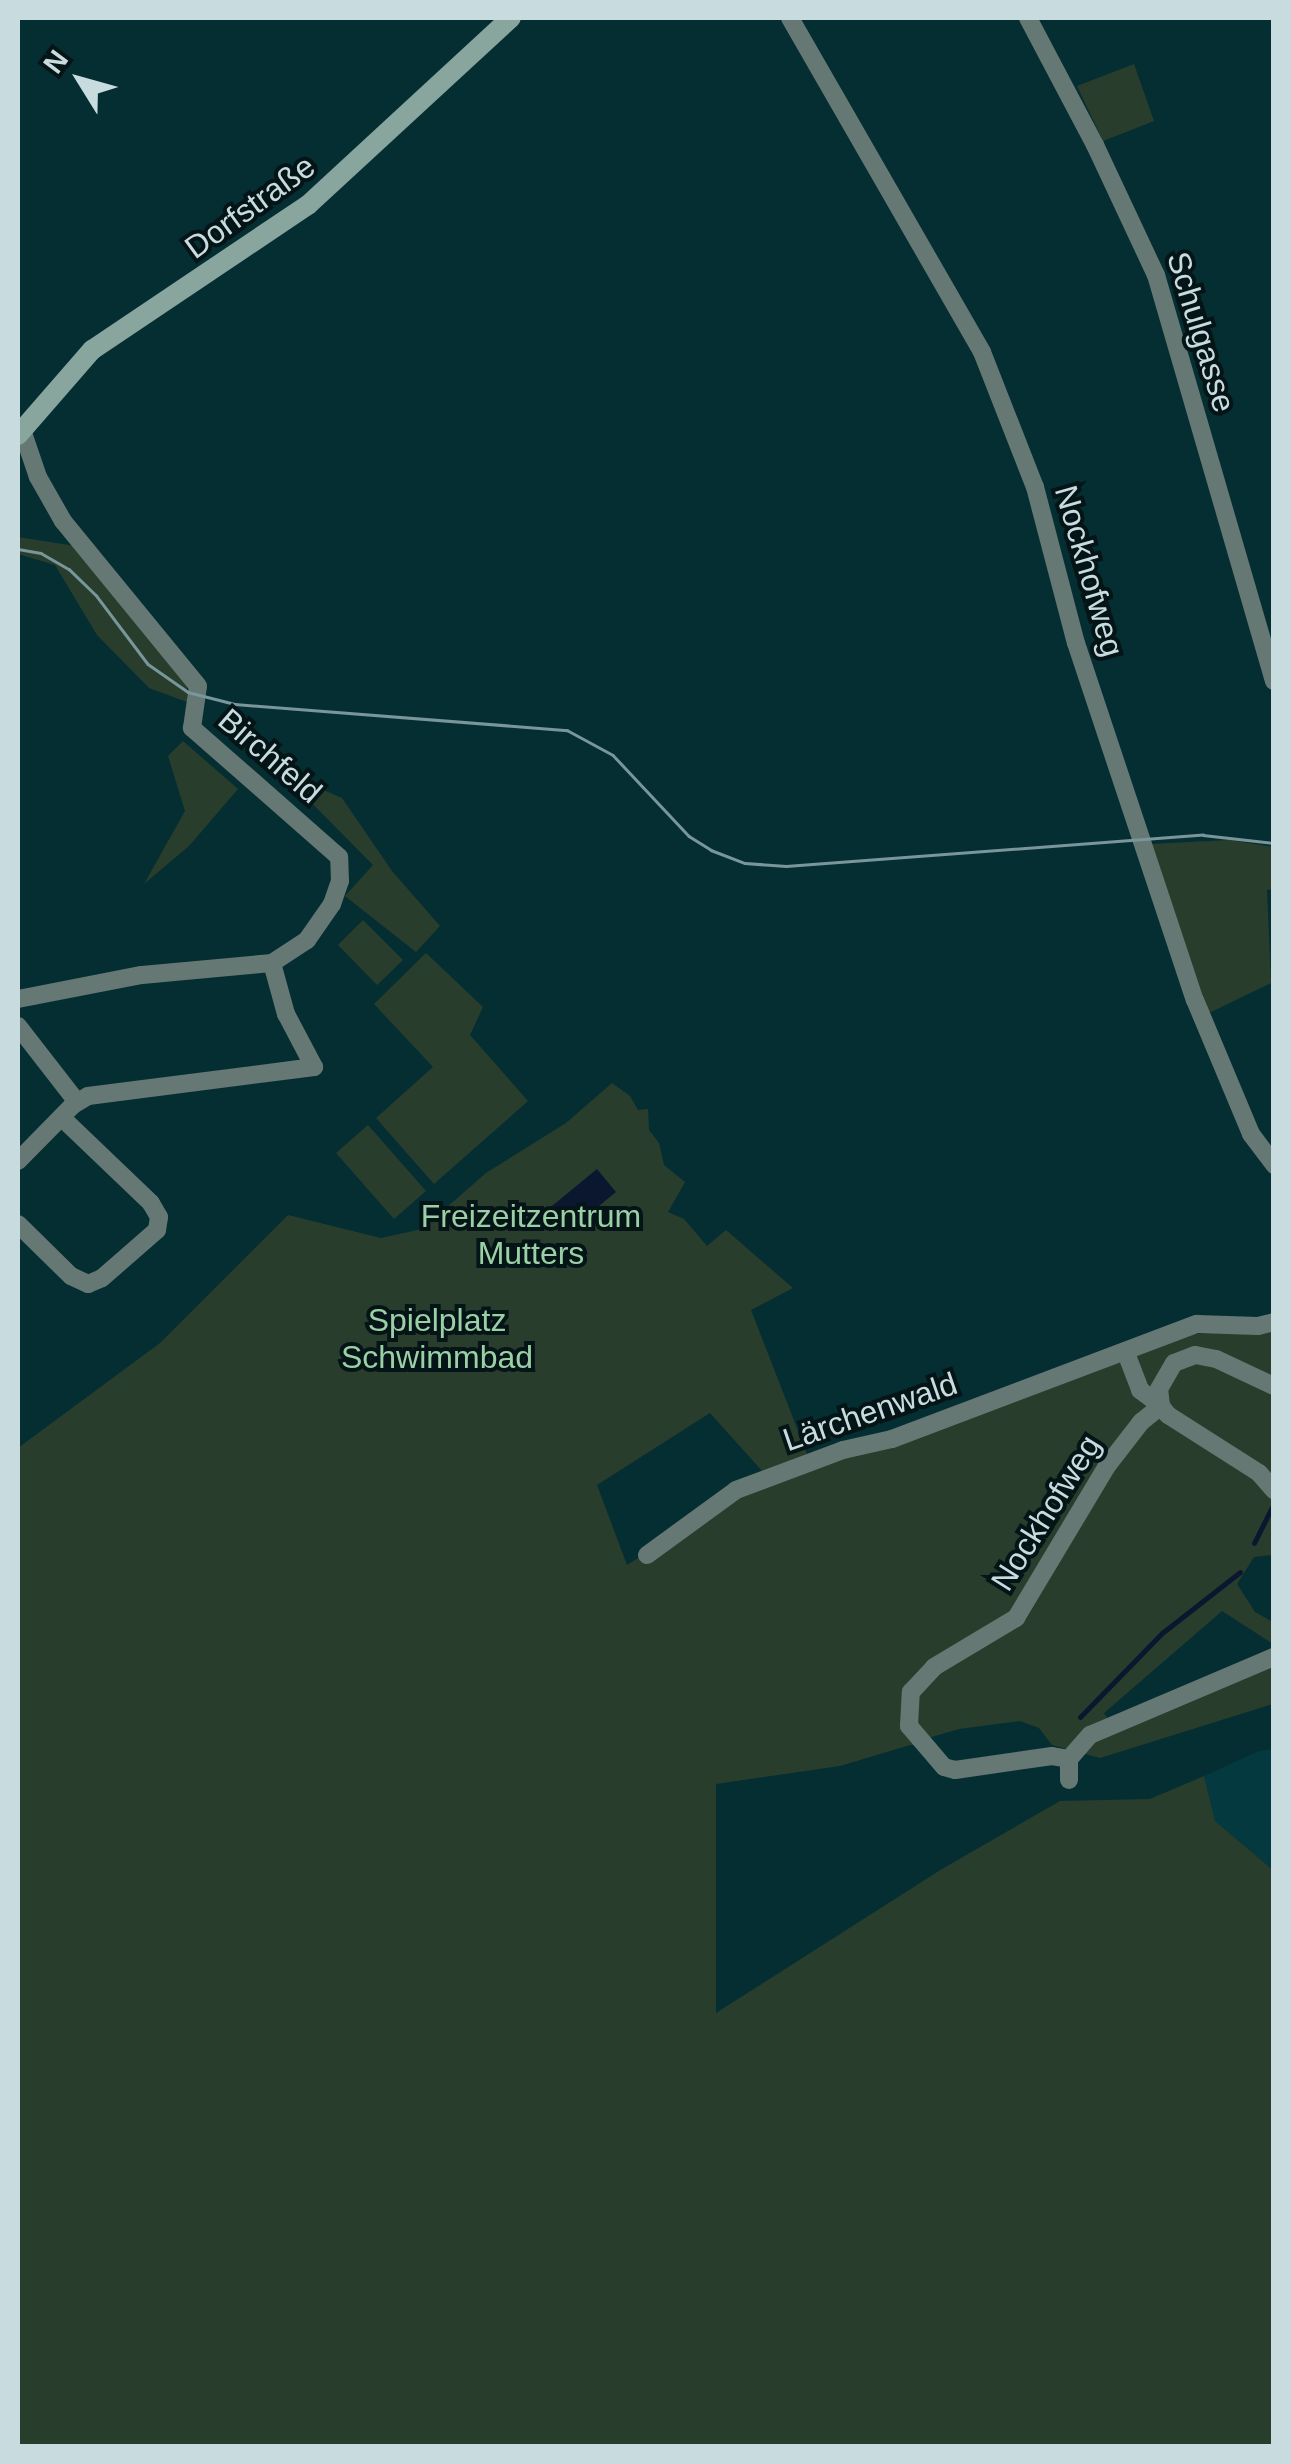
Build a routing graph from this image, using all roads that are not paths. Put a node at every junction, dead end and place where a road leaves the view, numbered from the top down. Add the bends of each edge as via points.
1 (511, 18) edge
2 (790, 18) edge
3 (1028, 18) edge
4 (20, 432) edge
5 (1274, 681) edge
6 (272, 963) junction
7 (18, 999) edge
8 (18, 1026) edge
9 (76, 1102) junction
10 (61, 1117) junction
11 (18, 1161) edge
12 (1274, 1165) edge
13 (18, 1224) edge
14 (1274, 1322) edge
15 (1126, 1353) junction
16 (1274, 1386) edge
17 (1161, 1406) junction
18 (1274, 1490) edge
19 (648, 1555) dead end
20 (1274, 1657) edge
21 (1069, 1759) junction
22 (1070, 1780) dead end

1 - 4 main road, Dorfstraße via 308,205 92,350
2 - 12 street, Nockhofweg via 982,352 1035,487 1076,643 1194,1000 1251,1134
3 - 5 street, Schulgasse via 1157,278
4 - 6 street, Birchfeld via 63,521 198,686 192,728 340,857 332,904 307,940
6 - 7 street via 142,974
6 - 9 street via 286,1014 314,1067 123,1090
8 - 9 street
9 - 10 street
10 - 11 street
10 - 13 street via 151,1203 157,1230 88,1284
14 - 15 street, Lärchenwald via 1197,1324
15 - 17 street via 1140,1390
15 - 19 street, Lärchenwald via 736,1490
16 - 17 street, Nockhofweg via 1195,1356 1174,1363 1164,1375
17 - 18 street
17 - 21 street, Nockhofweg via 1107,1466 1016,1618 934,1666 914,1686 907,1707 909,1726 935,1762 955,1770
20 - 21 street via 1090,1735
21 - 22 street

